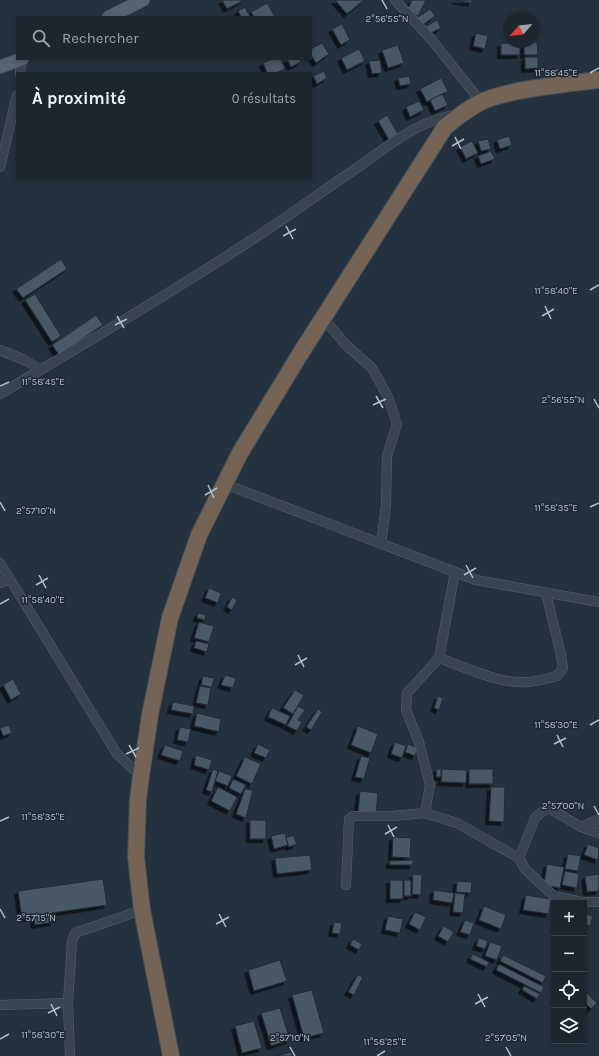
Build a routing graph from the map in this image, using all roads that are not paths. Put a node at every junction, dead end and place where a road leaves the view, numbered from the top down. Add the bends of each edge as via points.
1 (143, 0) edge
2 (394, 0) edge
3 (111, 16) edge
4 (19, 60) edge
5 (22, 60) edge
6 (0, 66) edge
7 (20, 72) edge
8 (599, 80) edge
9 (16, 99) edge
10 (482, 102) junction
11 (460, 114) junction
12 (0, 167) edge
13 (323, 318) junction
14 (0, 350) edge
15 (40, 369) junction
16 (0, 394) edge
17 (224, 484) junction
18 (381, 544) junction
19 (0, 563) edge
20 (455, 572) junction
21 (10, 579) junction
22 (0, 583) edge
23 (546, 593) junction
24 (599, 602) edge
25 (439, 658) junction
26 (141, 776) junction
27 (425, 813) junction
28 (599, 819) edge
29 (581, 828) junction
30 (599, 833) edge
31 (519, 858) junction
32 (346, 886) dead end
33 (599, 902) edge
34 (142, 910) junction
35 (68, 1003) junction
36 (0, 1005) edge
37 (70, 1056) edge
38 (172, 1056) edge

1 - 3 main road
2 - 10 street via 431,39
4 - 6 main road
5 - 7 street
8 - 10 highway via 526,91
9 - 12 street
10 - 11 highway
11 - 13 highway via 445,127
11 - 15 street via 434,119 390,145 244,245 84,346
13 - 17 highway via 240,453
13 - 18 street via 346,346 372,368 388,397 397,424 387,456 386,505
14 - 15 street
15 - 16 street
17 - 18 street
17 - 26 highway via 199,535 170,618
18 - 20 street
19 - 21 street
20 - 23 street via 476,580
20 - 25 street
21 - 22 street
21 - 26 street via 117,754
23 - 24 street
23 - 25 street via 562,655 563,668 557,676 528,682 508,681
25 - 27 street via 407,693 406,710 419,742 430,785
26 - 34 highway via 136,857
27 - 31 street via 457,823
27 - 32 street via 353,816 349,819
28 - 29 street
29 - 30 street
29 - 31 street via 549,808 535,818
31 - 33 street via 525,869 554,896 582,902
34 - 35 street via 75,934 72,941
34 - 38 highway
35 - 36 street
35 - 37 street

